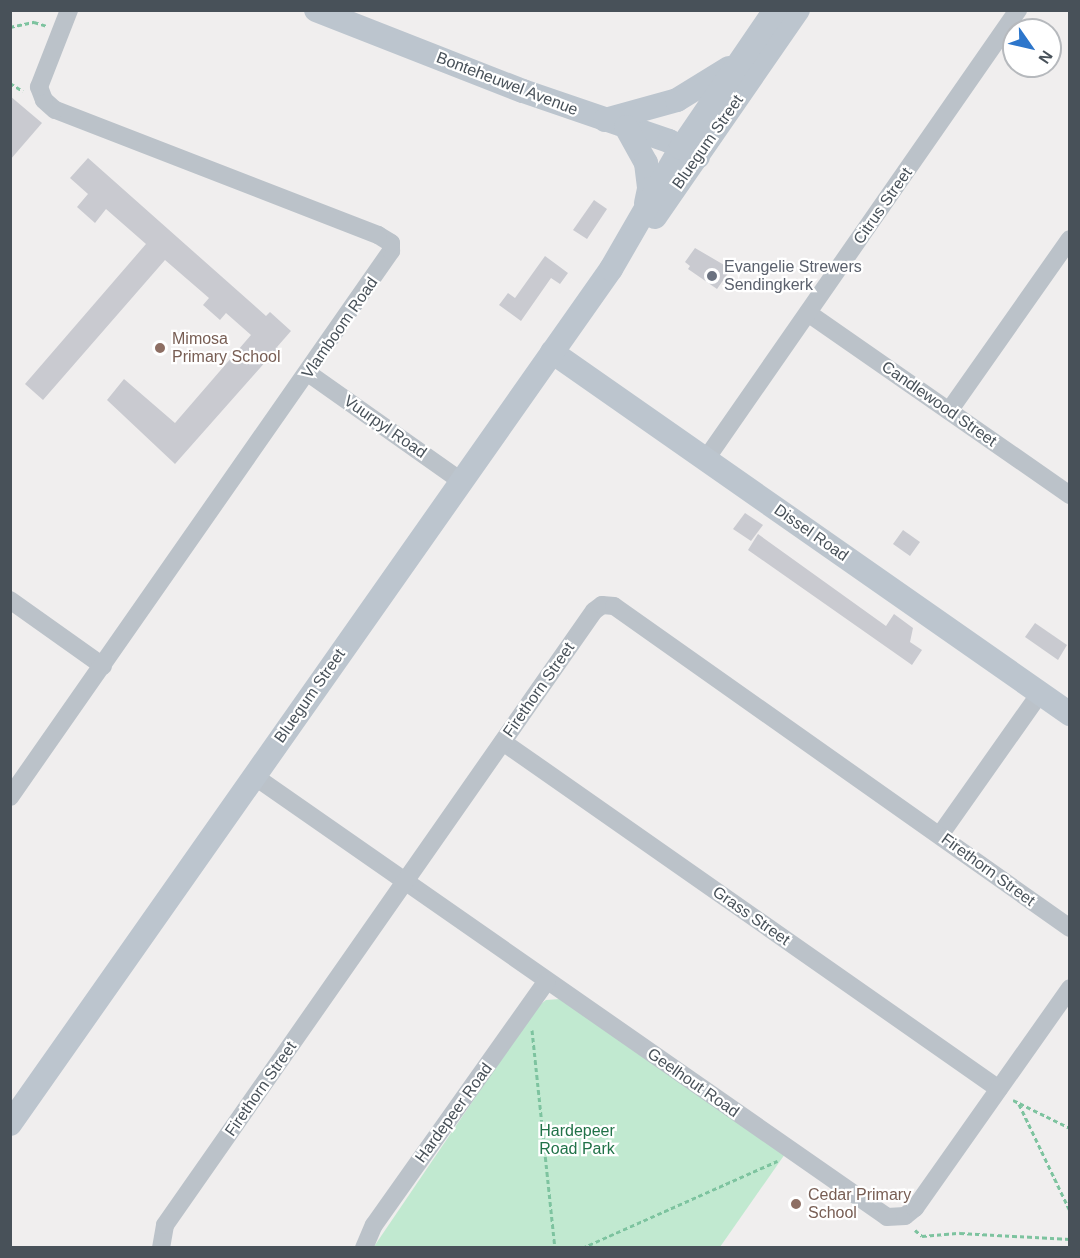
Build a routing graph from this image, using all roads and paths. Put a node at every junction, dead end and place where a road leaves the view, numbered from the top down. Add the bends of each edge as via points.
1 (69, 10) edge
2 (315, 10) edge
3 (775, 10) edge
4 (798, 10) edge
5 (1018, 10) edge
6 (10, 27) edge
7 (53, 28) dead end
8 (743, 57) junction
9 (615, 124) junction
10 (689, 152) junction
11 (644, 208) junction
12 (1070, 238) edge
13 (611, 269) junction
14 (808, 313) junction
15 (552, 352) junction
16 (308, 373) junction
17 (949, 411) junction
18 (706, 459) junction
19 (462, 481) junction
20 (1070, 495) edge
21 (10, 600) edge
22 (103, 666) junction
23 (1040, 693) junction
24 (1070, 714) edge
25 (503, 742) junction
26 (254, 776) junction
27 (10, 797) edge
28 (940, 835) junction
29 (406, 882) junction
30 (1070, 928) edge
31 (547, 981) junction
32 (1070, 988) edge
33 (527, 1011) junction
34 (999, 1089) junction
35 (1019, 1104) junction
36 (10, 1124) edge
37 (1070, 1128) edge
38 (790, 1151) junction
39 (1070, 1210) edge
40 (899, 1218) junction
41 (1070, 1239) edge
42 (161, 1248) edge
43 (364, 1248) edge
44 (555, 1248) edge
45 (582, 1248) edge

1 - 16 street, Vlamboom Road via 39,87 44,100 55,110 391,243 382,267
2 - 9 street, Bonteheuwel Avenue
3 - 8 street, Bluegum Street
4 - 10 street, Bluegum Street
5 - 14 street, Citrus Street
6 - 7 path via 34,22
8 - 9 street via 690,94
8 - 10 street, Bluegum Street
9 - 10 street, Bonteheuwel Avenue
9 - 11 street via 646,163 649,189
10 - 11 street, Bluegum Street
10 - 13 street, Bluegum Street via 637,243
11 - 13 street, Bluegum Street
12 - 17 street
13 - 15 street, Bluegum Street
14 - 17 street, Candlewood Street
14 - 18 street, Citrus Street
15 - 18 street, Dissel Road
15 - 19 street, Bluegum Street
16 - 19 street, Vuurpyl Road
16 - 22 street, Vlamboom Road
17 - 20 street, Candlewood Street
18 - 23 street, Dissel Road
19 - 26 street, Bluegum Street
21 - 22 street
22 - 27 street, Vlamboom Road
23 - 24 street, Dissel Road
23 - 28 street
25 - 28 street, Firethorn Street via 594,611 608,605
25 - 29 street, Firethorn Street
25 - 34 street, Grass Street
26 - 29 street, Geelhout Road
26 - 36 street, Bluegum Street
28 - 30 street, Firethorn Street
29 - 31 street, Geelhout Road
29 - 42 street, Firethorn Street via 165,1225
31 - 33 street, Hardepeer Road
31 - 38 street, Geelhout Road
32 - 34 street
33 - 43 street, Hardepeer Road via 374,1225
33 - 44 path via 536,1044
34 - 35 path
34 - 40 street via 915,1208
35 - 37 path
35 - 39 path
38 - 40 street, Geelhout Road via 881,1215
38 - 45 path via 767,1166
40 - 41 path via 922,1236 960,1233

